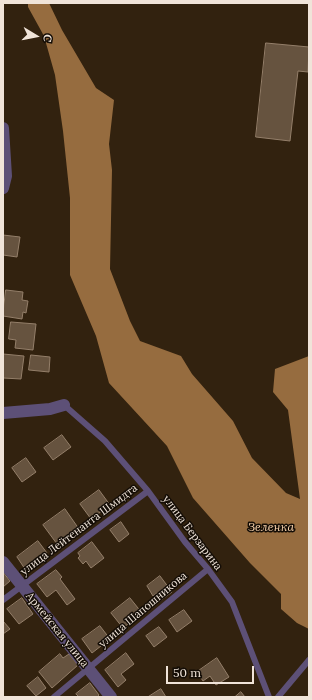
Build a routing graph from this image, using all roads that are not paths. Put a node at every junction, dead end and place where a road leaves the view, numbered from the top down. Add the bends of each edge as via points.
1 (3, 128) edge
2 (3, 188) edge
3 (64, 405) joint
4 (3, 413) edge
5 (148, 491) junction
6 (3, 562) edge
7 (208, 569) junction
8 (21, 585) junction
9 (3, 600) edge
10 (309, 660) edge
11 (88, 669) junction
12 (54, 697) edge
13 (111, 697) edge
14 (269, 697) edge
15 (278, 697) edge

1 - 2 street via 6,176
3 - 4 street via 50,409
3 - 5 lane, улица Берзарина via 105,441
5 - 7 lane, улица Берзарина
5 - 8 lane, улица Лейтенанта Шмидта
6 - 8 street, Армейская улица
7 - 11 lane, улица Шапошникова
7 - 14 lane, улица Берзарина via 232,602
8 - 9 lane, улица Лейтенанта Шмидта
8 - 11 street, Армейская улица
10 - 15 lane
11 - 12 lane, улица Шапошникова
11 - 13 street, Армейская улица

